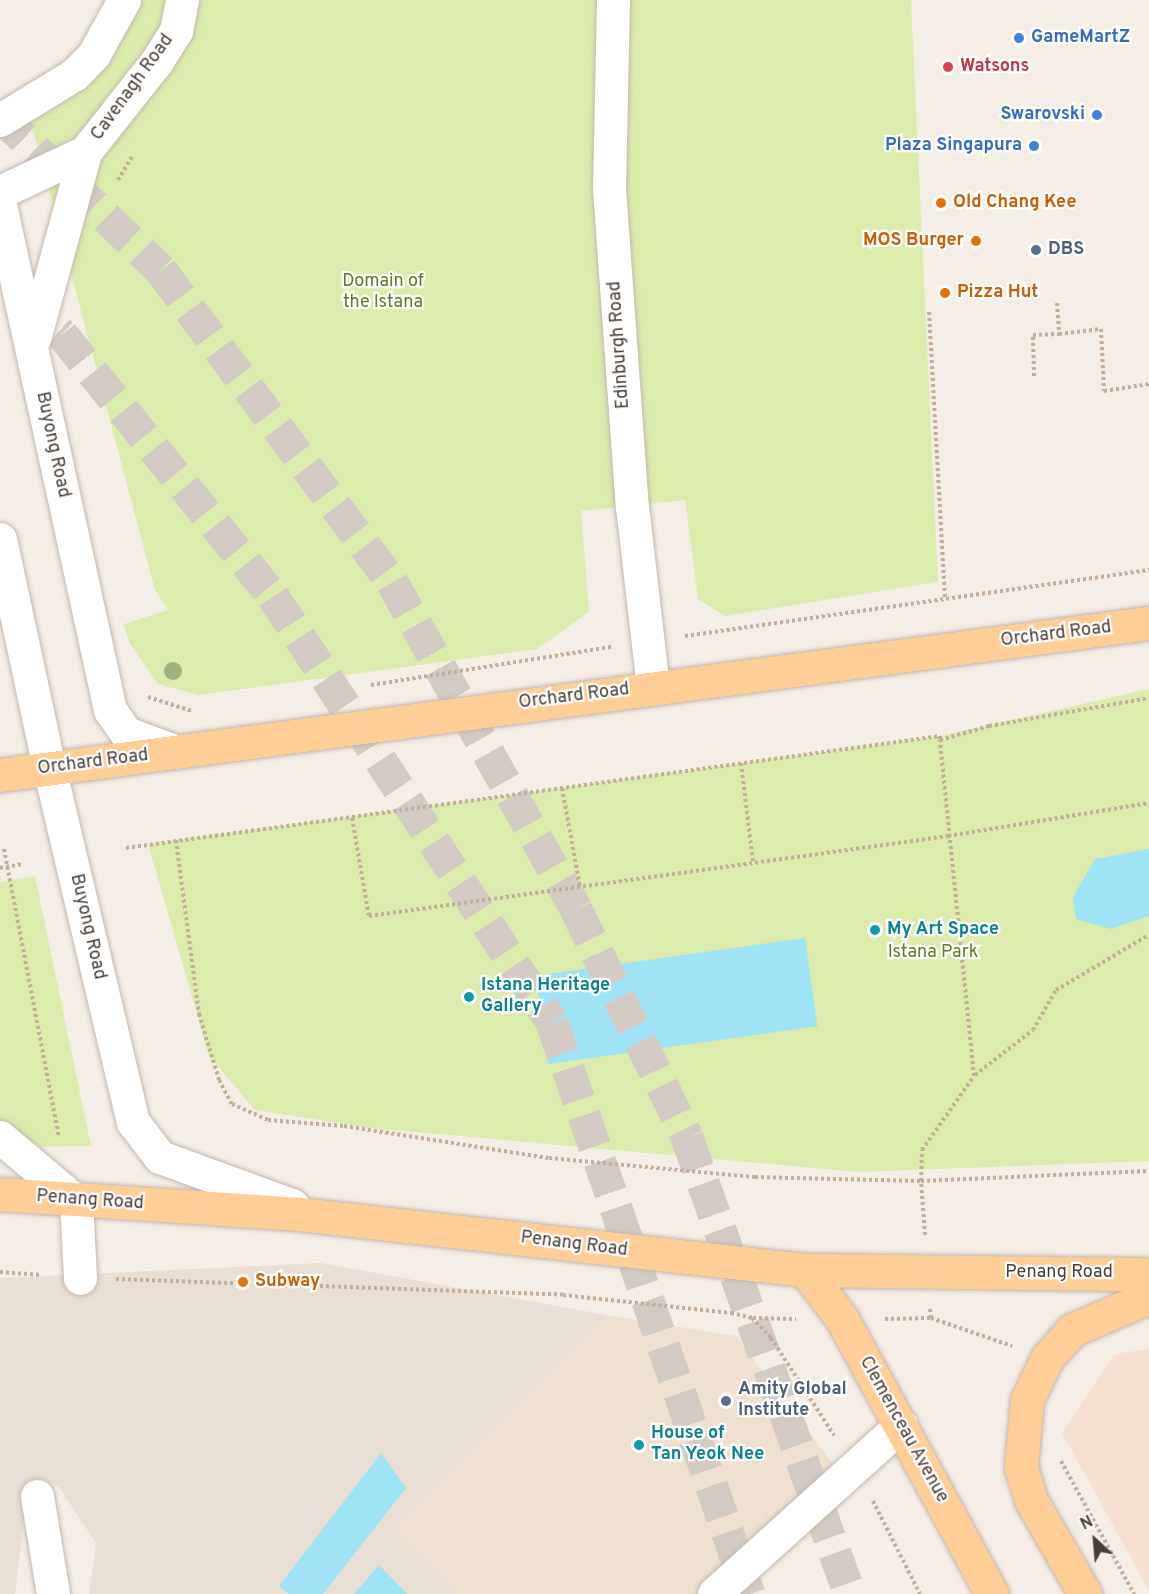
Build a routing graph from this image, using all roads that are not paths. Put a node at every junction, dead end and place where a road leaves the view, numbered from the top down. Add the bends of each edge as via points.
1 (124, 0) edge
2 (183, 0) edge
3 (613, 0) edge
4 (0, 120) edge
5 (85, 152) junction
6 (0, 192) edge
7 (0, 205) edge
8 (32, 345) junction
9 (0, 539) edge
10 (1149, 623) edge
11 (653, 688) junction
12 (177, 752) junction
13 (49, 767) junction
14 (0, 775) edge
15 (0, 1137) edge
16 (0, 1194) edge
17 (69, 1194) junction
18 (299, 1214) junction
19 (806, 1270) junction
20 (1149, 1274) edge
21 (80, 1278) road end
22 (1149, 1298) edge
23 (901, 1425) junction
24 (37, 1496) dead end
25 (53, 1594) edge
26 (714, 1594) edge
27 (992, 1594) edge
28 (1084, 1594) edge

1 - 4 street via 94,54 75,74
2 - 5 street, Cavenagh Road via 176,31 157,61
3 - 11 street, Edinburgh Road via 609,188
5 - 6 street, Cavenagh Road
5 - 8 street
7 - 8 street, Buyong Road
8 - 12 street, Buyong Road via 110,710 126,734
9 - 13 street, Buyong Road
10 - 11 main road, Orchard Road
11 - 12 main road, Orchard Road
12 - 13 main road, Orchard Road
13 - 14 main road, Orchard Road
13 - 18 street, Buyong Road via 133,1122 160,1157 292,1205
15 - 17 street
16 - 17 main road, Penang Road
17 - 18 main road, Penang Road
17 - 21 street
18 - 19 main road, Penang Road
19 - 20 main road, Penang Road
19 - 23 main road, Clemenceau Avenue via 842,1319
22 - 28 main road via 1072,1329 1047,1358 1027,1400 1021,1467 1031,1500
23 - 26 street
23 - 27 main road, Clemenceau Avenue
24 - 25 street

